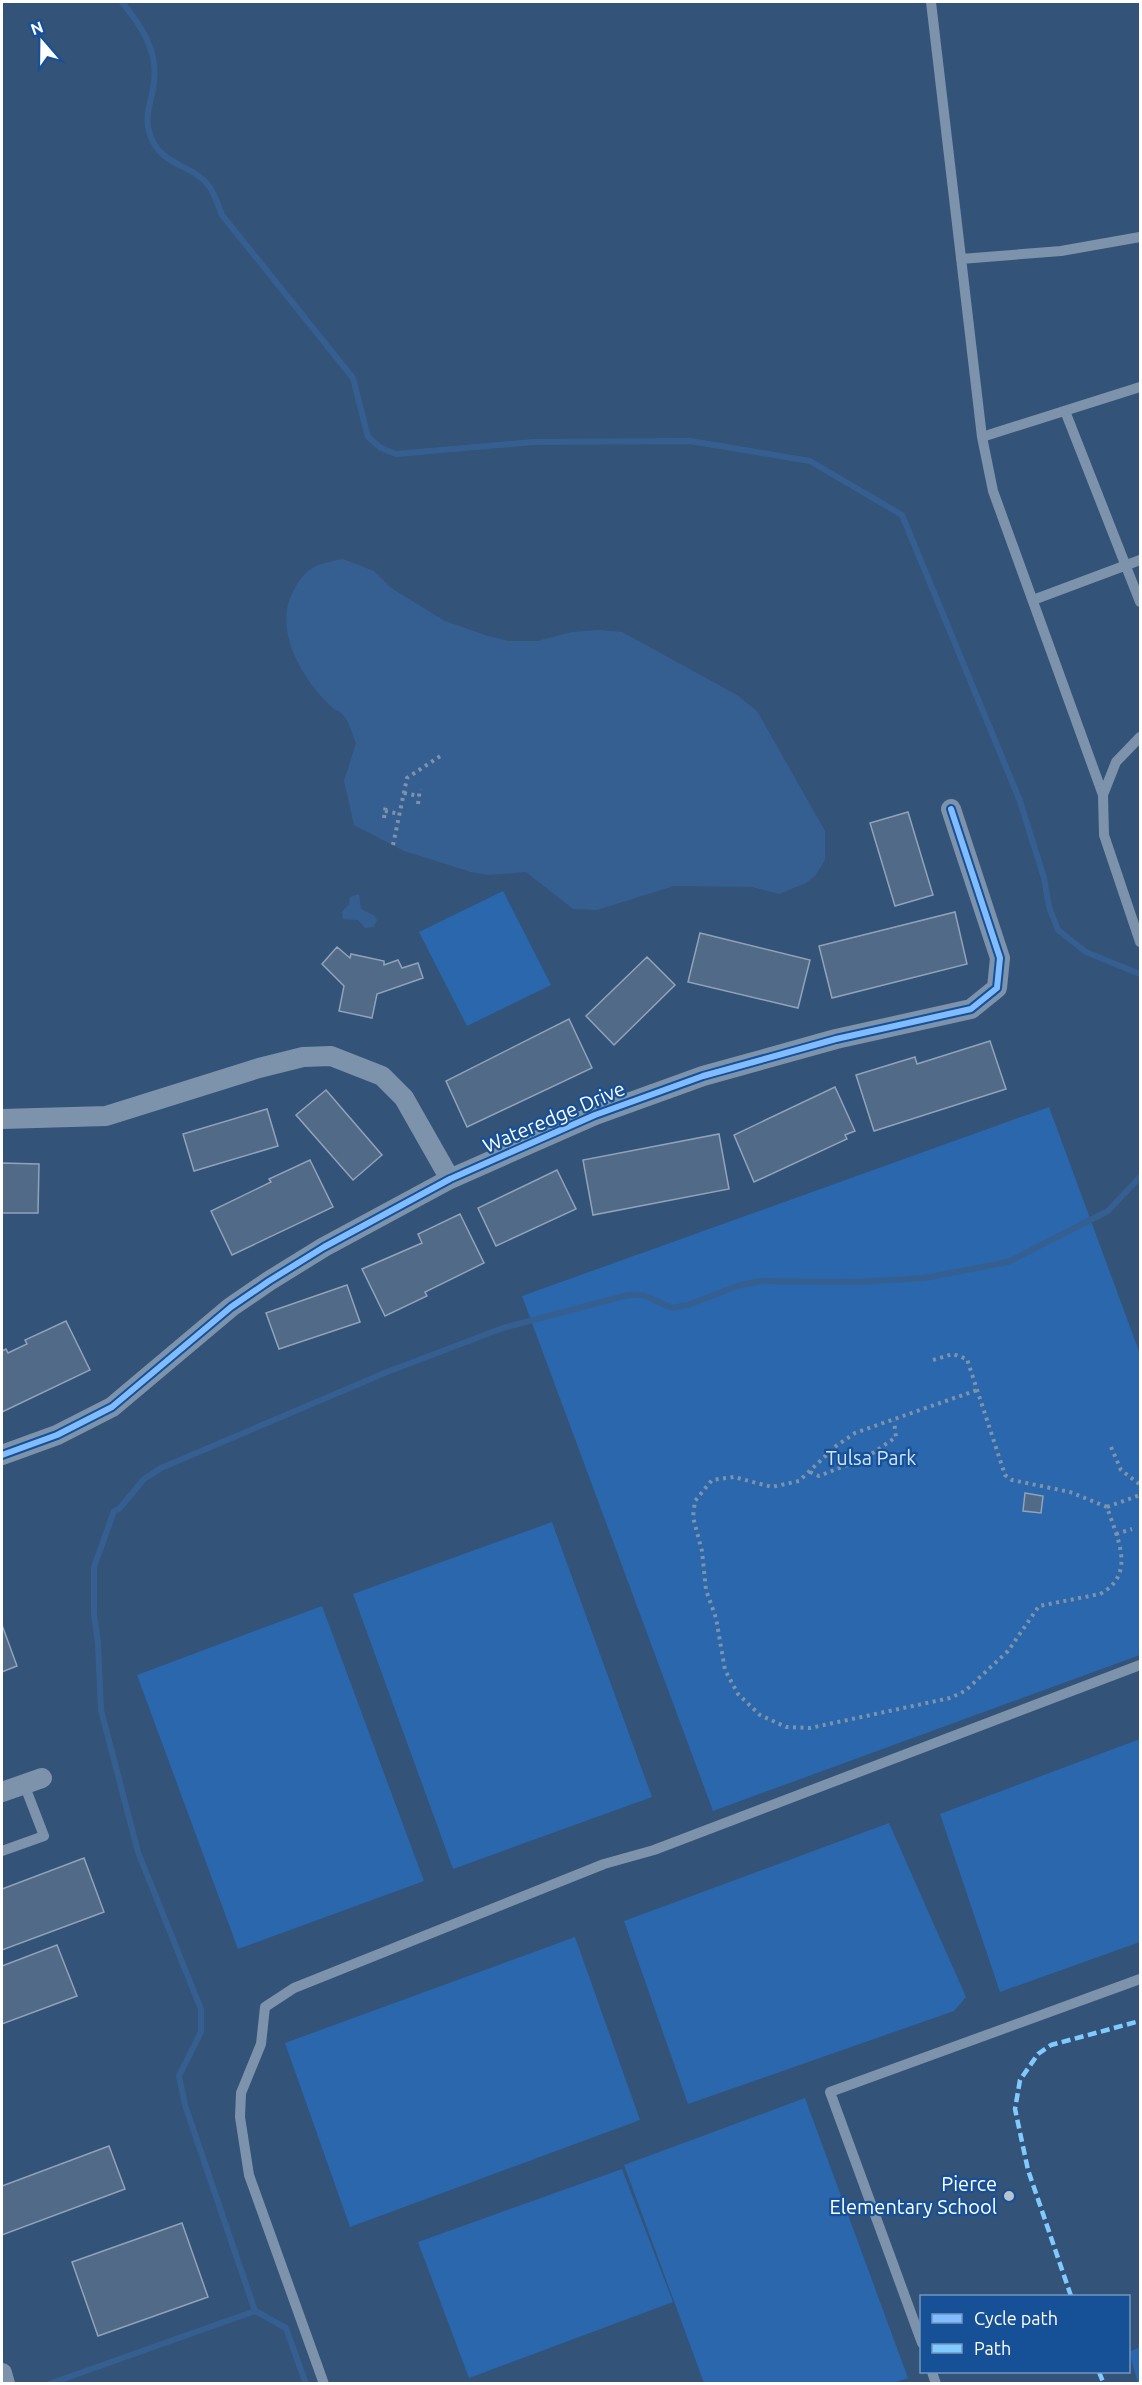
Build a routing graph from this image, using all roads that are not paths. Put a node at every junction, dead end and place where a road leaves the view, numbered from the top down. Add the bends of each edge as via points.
1 (930, 2) edge
2 (1140, 237) edge
3 (961, 259) junction
4 (1140, 387) edge
5 (1065, 411) junction
6 (982, 437) junction
7 (1140, 560) edge
8 (1126, 566) junction
9 (1033, 600) junction
10 (1140, 602) edge
11 (1140, 737) edge
12 (1103, 795) junction
13 (951, 809) dead end
14 (1140, 942) edge
15 (2, 1119) edge
16 (450, 1179) junction
17 (2, 1455) edge
18 (1140, 1665) edge
19 (33, 1781) joint
20 (3, 1788) edge
21 (2, 1851) edge
22 (1140, 1979) edge
23 (920, 2340) edge
24 (2, 2373) edge
25 (5, 2384) edge
26 (324, 2384) edge

1 - 3 lane
2 - 3 lane via 1061,251
3 - 6 lane
4 - 5 lane
5 - 6 lane
5 - 8 lane
6 - 9 lane via 993,491
7 - 8 lane
8 - 9 lane
8 - 10 lane
9 - 12 lane
11 - 12 lane via 1116,762
12 - 14 lane via 1104,835
13 - 16 street, Wateredge Drive via 1000,958 997,988 971,1009 836,1039 703,1076 595,1115
15 - 16 street via 106,1116 259,1068 303,1057 331,1056 382,1076 404,1098
16 - 17 street, Wateredge Drive via 324,1247 260,1287 112,1407 57,1435
18 - 26 lane via 654,1850 604,1864 294,1988 266,2007 261,2044 241,2093 240,2117 249,2175
19 - 20 street
19 - 21 lane via 44,1836
22 - 23 lane via 830,2092
24 - 25 street

